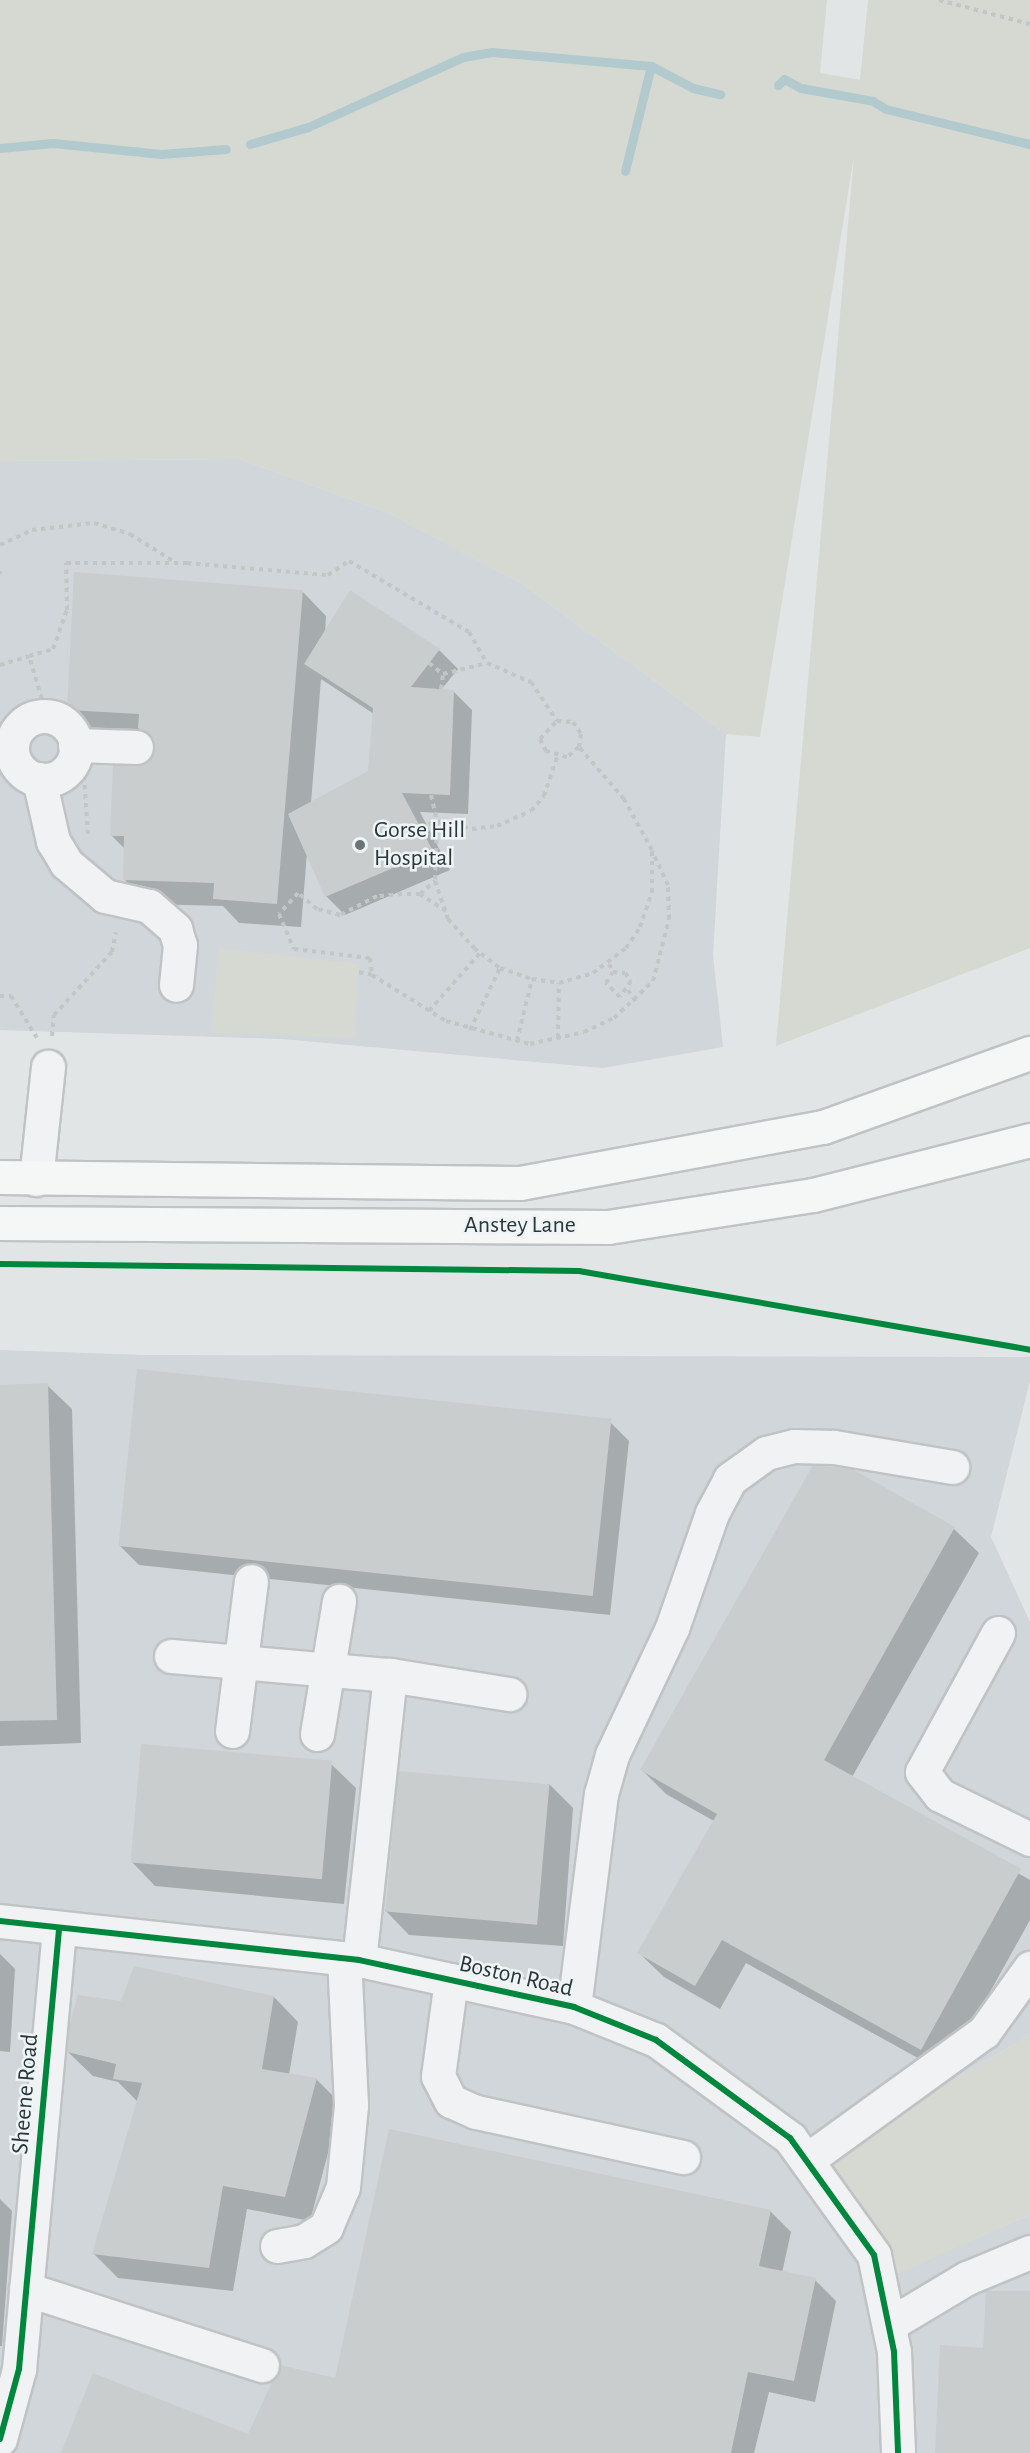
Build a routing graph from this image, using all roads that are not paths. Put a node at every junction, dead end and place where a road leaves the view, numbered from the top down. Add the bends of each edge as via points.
1 (6, 735) edge
2 (75, 745) junction
3 (136, 747) dead end
4 (39, 779) junction
5 (176, 985) dead end
6 (1030, 1053) edge
7 (48, 1066) road end
8 (1030, 1140) edge
9 (0, 1177) edge
10 (36, 1179) junction
11 (0, 1223) edge
12 (952, 1467) dead end
13 (251, 1581) dead end
14 (339, 1600) dead end
15 (998, 1633) dead end
16 (171, 1656) dead end
17 (241, 1662) junction
18 (328, 1669) junction
19 (390, 1675) junction
20 (509, 1694) dead end
21 (232, 1731) dead end
22 (317, 1734) dead end
23 (1030, 1839) edge
24 (0, 1921) edge
25 (59, 1930) junction
26 (351, 1959) junction
27 (1030, 1968) edge
28 (451, 1980) junction
29 (574, 2007) junction
30 (683, 2157) dead end
31 (807, 2160) junction
32 (277, 2246) dead end
33 (1030, 2252) edge
34 (26, 2289) junction
35 (890, 2324) junction
36 (262, 2366) dead end
37 (0, 2439) edge
38 (898, 2453) edge

1 - 2 street via 30,719 47,716 63,723
1 - 4 street via 20,770
2 - 3 street
2 - 4 street via 66,771
4 - 5 street via 53,841 66,863 105,896 149,906 175,930 180,945
6 - 10 main road, Anstey Lane via 823,1127 520,1183
7 - 10 street
8 - 11 main road, Anstey Lane via 813,1195 608,1227
9 - 10 main road, Anstey Lane
12 - 29 street via 834,1447 794,1446 757,1457 730,1479 712,1513 672,1628 612,1755 601,1794
13 - 17 street
14 - 18 street
15 - 23 street via 922,1772 940,1795
16 - 17 street
17 - 18 street
17 - 21 street
18 - 19 street
18 - 22 street
19 - 20 street
19 - 26 street
24 - 25 street, Boston Road
25 - 26 street, Boston Road
25 - 34 street, Sheene Road
26 - 28 street, Boston Road
26 - 32 street via 351,2105 343,2187 326,2227 304,2241
27 - 31 street via 984,2032 918,2085
28 - 29 street, Boston Road
28 - 30 street via 438,2076 451,2101 476,2112
29 - 31 street, Boston Road via 656,2040 790,2138
31 - 35 street, Boston Road via 874,2255
33 - 35 street via 967,2278
34 - 36 street
34 - 37 street, Sheene Road via 19,2369
35 - 38 street, Boston Road

